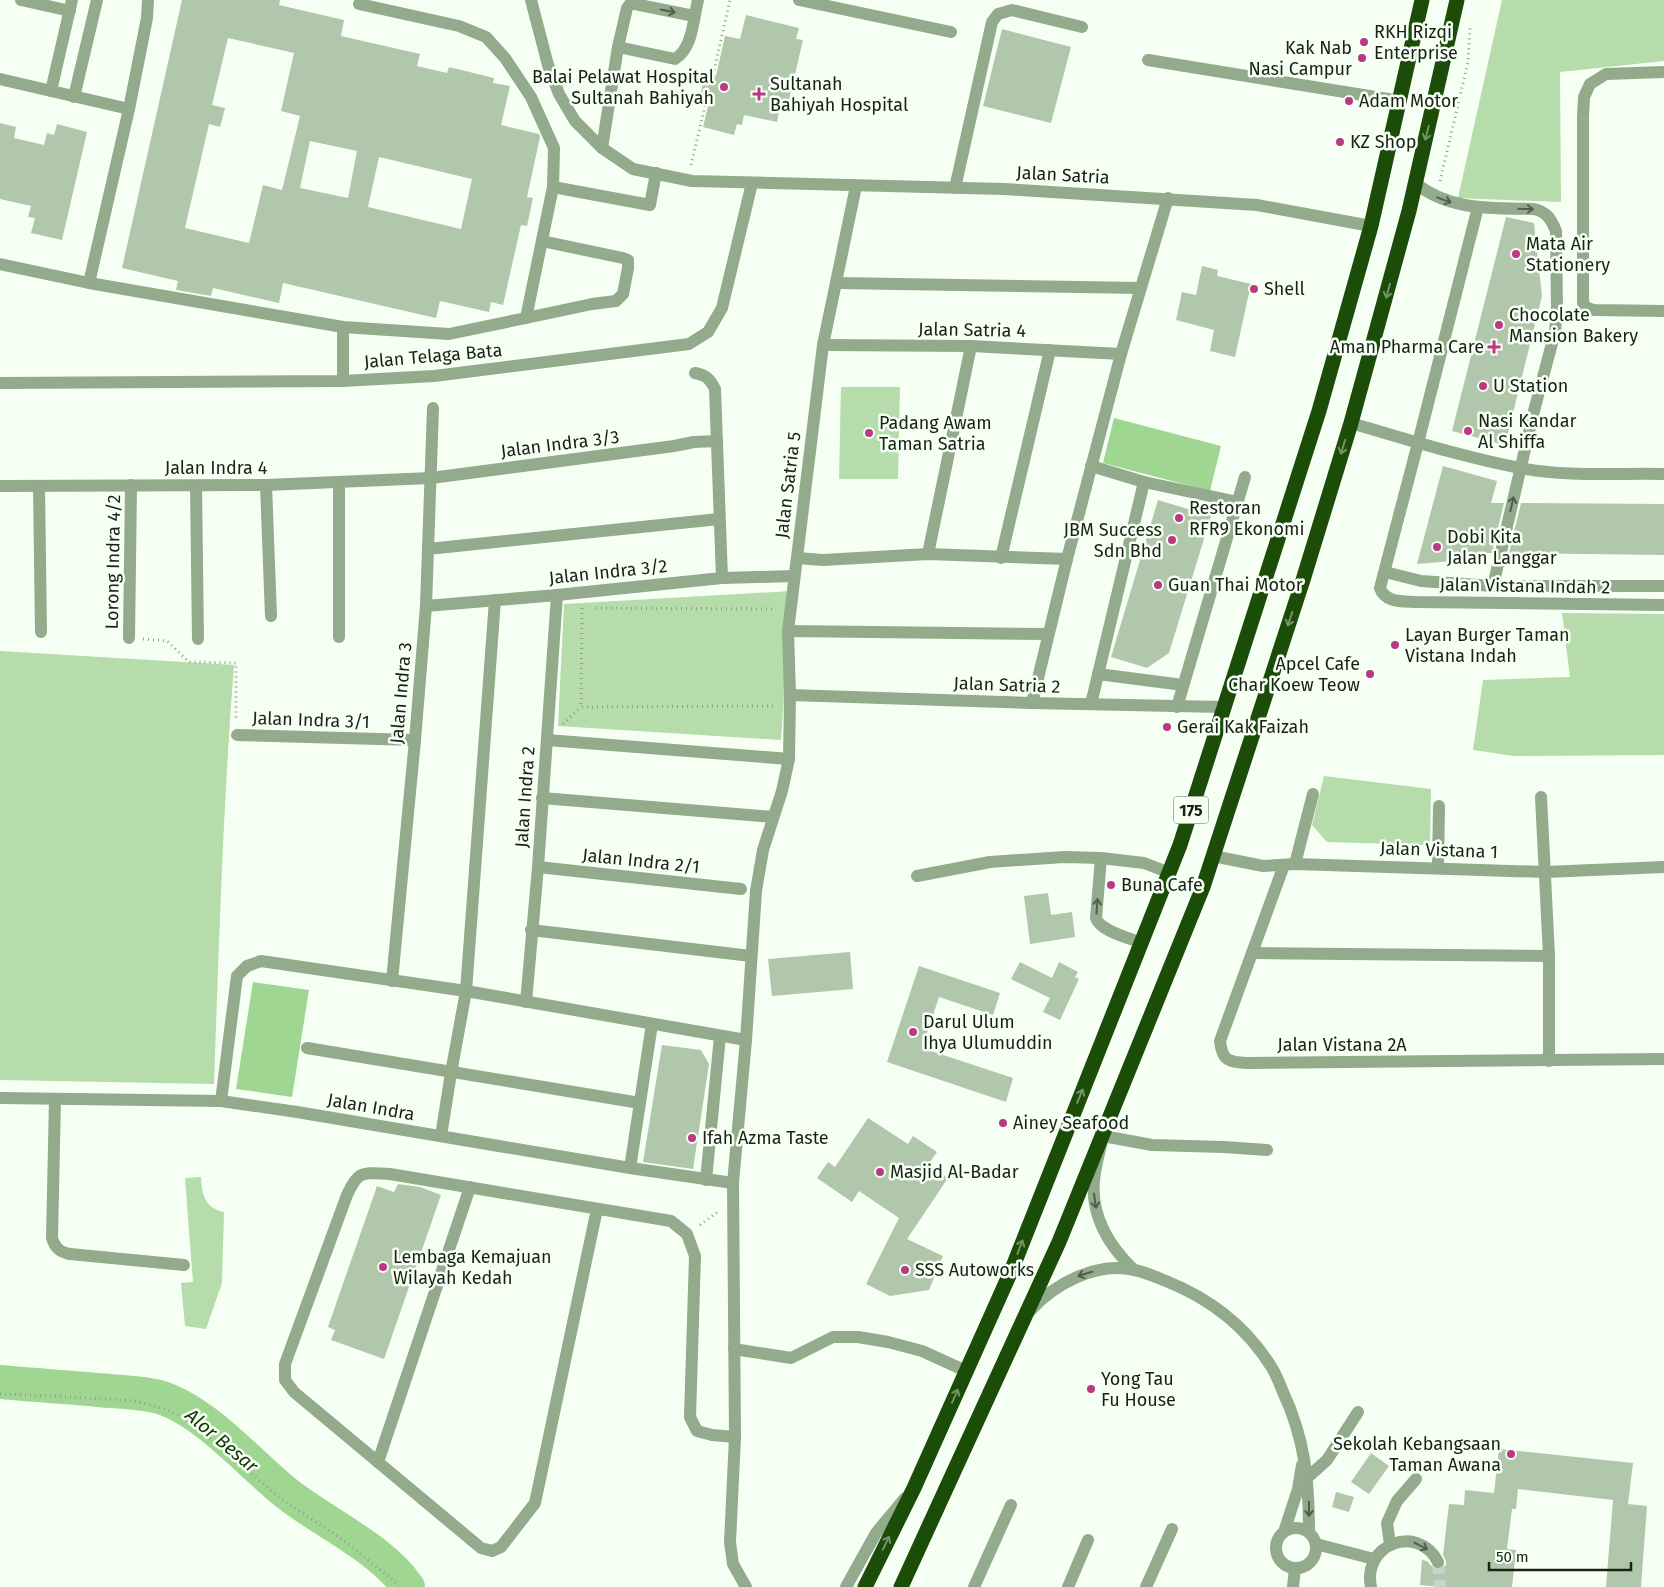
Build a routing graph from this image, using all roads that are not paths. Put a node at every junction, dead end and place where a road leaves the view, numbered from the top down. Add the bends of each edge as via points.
1 (21, 0) edge
2 (97, 0) edge
3 (148, 0) edge
4 (531, 0) edge
5 (698, 0) edge
6 (799, 0) edge
7 (1422, 0) edge
8 (1457, 0) edge
9 (359, 4) dead end
10 (71, 5) edge
11 (694, 16) junction
12 (1082, 27) dead end
13 (951, 32) dead end
14 (618, 47) junction
15 (1148, 60) dead end
16 (1664, 72) edge
17 (0, 79) edge
18 (51, 91) junction
19 (74, 97) junction
20 (1400, 101) junction
21 (129, 109) junction
22 (602, 148) junction
23 (656, 173) junction
24 (752, 183) junction
25 (1415, 183) junction
26 (856, 186) junction
27 (553, 187) junction
28 (955, 188) junction
29 (1168, 198) junction
30 (1478, 207) junction
31 (1371, 226) junction
32 (542, 241) junction
33 (0, 264) edge
34 (89, 283) junction
35 (837, 283) junction
36 (1141, 288) junction
37 (1664, 311) edge
38 (526, 318) junction
39 (343, 327) junction
40 (822, 345) junction
41 (971, 346) junction
42 (1050, 350) junction
43 (1121, 354) junction
44 (695, 373) dead end
45 (343, 381) junction
46 (0, 383) edge
47 (433, 408) dead end
48 (1351, 423) junction
49 (716, 441) junction
50 (1418, 443) junction
51 (1091, 466) junction
52 (1520, 468) junction
53 (1664, 474) edge
54 (1245, 477) dead end
55 (431, 478) junction
56 (1144, 482) junction
57 (339, 483) junction
58 (131, 485) junction
59 (266, 485) junction
60 (0, 486) edge
61 (38, 486) junction
62 (196, 486) junction
63 (1238, 502) junction
64 (719, 519) junction
65 (428, 548) junction
66 (928, 554) junction
67 (797, 558) junction
68 (1001, 558) junction
69 (1066, 559) junction
70 (1384, 572) junction
71 (794, 576) junction
72 (722, 578) junction
73 (1493, 586) junction
74 (1664, 586) edge
75 (557, 595) junction
76 (495, 600) junction
77 (1664, 605) edge
78 (426, 606) junction
79 (271, 616) dead end
80 (788, 631) junction
81 (41, 632) dead end
82 (1048, 634) junction
83 (340, 637) dead end
84 (130, 638) road end
85 (198, 639) dead end
86 (1098, 674) junction
87 (1183, 685) junction
88 (790, 695) junction
89 (1032, 703) junction
90 (1091, 704) junction
91 (1177, 707) junction
92 (1223, 707) junction
93 (237, 736) road end
94 (415, 740) junction
95 (547, 740) junction
96 (789, 759) junction
97 (1313, 794) dead end
98 (1541, 797) dead end
99 (542, 798) junction
100 (1439, 806) dead end
101 (773, 817) junction
102 (1213, 856) junction
103 (1100, 858) junction
104 (1289, 865) junction
105 (538, 867) junction
106 (1438, 867) junction
107 (1664, 867) edge
108 (1170, 872) junction
109 (1545, 872) junction
110 (917, 876) dead end
111 (741, 889) dead end
112 (532, 930) junction
113 (1142, 944) junction
114 (1252, 953) junction
115 (752, 956) junction
116 (1548, 956) junction
117 (392, 981) junction
118 (466, 991) junction
119 (526, 1002) junction
120 (652, 1024) junction
121 (720, 1036) junction
122 (746, 1040) junction
123 (307, 1048) dead end
124 (1664, 1059) edge
125 (1549, 1061) junction
126 (451, 1073) junction
127 (0, 1098) edge
128 (54, 1098) junction
129 (221, 1101) junction
130 (640, 1103) junction
131 (441, 1136) junction
132 (1103, 1136) junction
133 (1267, 1150) dead end
134 (630, 1168) junction
135 (706, 1180) junction
136 (733, 1183) junction
137 (470, 1187) junction
138 (597, 1208) junction
139 (184, 1264) dead end
140 (1134, 1270) junction
141 (1026, 1315) junction
142 (734, 1349) junction
143 (966, 1371) junction
144 (1358, 1412) dead end
145 (735, 1437) junction
146 (1303, 1450) junction
147 (378, 1462) junction
148 (1308, 1477) junction
149 (1416, 1479) dead end
150 (914, 1488) junction
151 (1011, 1505) dead end
152 (1172, 1529) dead end
153 (1284, 1532) junction
154 (1309, 1532) junction
155 (1088, 1540) dead end
156 (1316, 1544) junction
157 (1390, 1544) junction
158 (1374, 1559) junction
159 (1438, 1562) tunnel mouth
160 (1295, 1568) junction
161 (744, 1583) edge
162 (755, 1587) edge
163 (846, 1587) edge
164 (865, 1587) edge
165 (901, 1587) edge
166 (974, 1587) edge
167 (1068, 1587) edge
168 (1146, 1587) edge
169 (1293, 1587) edge
170 (1371, 1587) edge

1 - 10 street
2 - 19 street
3 - 21 street
4 - 22 street, Jalan Satria via 559,94 575,121
5 - 11 street
6 - 13 street
7 - 20 highway, 175
8 -> 25 highway, 175
9 - 27 street via 460,26 486,37 532,97 554,148
10 - 18 street
11 - 14 street via 687,47 675,59
14 -> 11 street via 630,4
12 - 28 street via 1012,10 998,14 992,22
14 - 22 street
15 - 20 street
16 - 37 street via 1606,74 1590,84 1584,97 1583,303 1586,308 1594,310
17 - 18 street
18 - 19 street
19 - 21 street
20 - 31 highway, 175
21 - 34 street
22 - 23 street, Jalan Satria via 633,169
23 - 24 street, Jalan Satria via 688,180
23 - 27 street via 650,205
24 - 26 street, Jalan Satria
24 - 45 street, Jalan Telaga Bata via 722,308 708,332 689,344 434,376
25 -> 30 street via 1454,204
25 -> 48 highway, 175
26 - 28 street, Jalan Satria
26 - 35 street, Jalan Satria 5
27 - 32 street
28 - 29 street, Jalan Satria
29 - 31 street, Jalan Satria via 1257,205
29 - 36 street
30 - 50 street
30 -> 52 street via 1542,211 1552,220 1556,231 1555,332
31 - 92 highway, 175 via 1319,411
32 - 38 street
32 - 38 street via 628,260 623,294 616,301
33 - 34 street
34 - 39 street
35 - 36 street
35 - 40 street, Jalan Satria 5
36 - 43 street
38 - 39 street via 450,334
39 - 45 street
40 - 41 street, Jalan Satria 4
40 - 67 street, Jalan Satria 5
41 - 42 street, Jalan Satria 4
41 - 66 street
42 - 43 street, Jalan Satria 4
42 - 68 street
43 - 51 street
44 - 49 street via 704,375 715,388
45 - 46 street, Jalan Telaga Bata
47 - 55 street, Jalan Indra 3
48 - 50 street
48 -> 102 highway, 175
49 - 55 street, Jalan Indra 3/3
49 - 64 street
50 - 52 street
50 - 70 street
51 - 56 street
51 - 69 street
52 - 53 street via 1579,473
73 -> 52 street
54 - 63 street
55 - 57 street, Jalan Indra 4
55 - 65 street, Jalan Indra 3
56 - 63 street
56 - 86 street
57 - 59 street, Jalan Indra 4
57 - 83 street
58 - 61 street, Jalan Indra 4
58 - 62 street, Jalan Indra 4
58 - 84 street, Lorong Indra 4/2
59 - 62 street, Jalan Indra 4
59 - 79 street
60 - 61 street, Jalan Indra 4
61 - 81 street
62 - 85 street
63 - 87 street
64 - 65 street
64 - 72 street
65 - 78 street, Jalan Indra 3
66 - 67 street via 823,560
66 - 68 street
67 - 71 street, Jalan Satria 5
68 - 69 street
69 - 82 street
70 - 73 street via 1422,581
70 - 77 street, Jalan Vistana Indah 2 via 1380,588 1383,595 1394,600
71 - 72 street, Jalan Indra 3/2
71 - 80 street, Jalan Satria 5
72 - 75 street, Jalan Indra 3/2
73 - 74 street
75 - 76 street, Jalan Indra 3/2
75 - 95 street, Jalan Indra 2
76 - 78 street, Jalan Indra 3/2
76 - 118 street
78 - 94 street, Jalan Indra 3
80 - 82 street
80 - 88 street, Jalan Satria 5
82 - 89 street
86 - 87 street
86 - 90 street
87 - 91 street
88 - 89 street, Jalan Satria 2
88 - 96 street, Jalan Satria 5
89 - 90 street, Jalan Satria 2
90 - 91 street, Jalan Satria 2
91 - 92 street, Jalan Satria 2
92 - 108 highway, 175
93 - 94 street, Jalan Indra 3/1
94 - 117 street, Jalan Indra 3
95 - 96 street
95 - 99 street, Jalan Indra 2
96 - 101 street, Jalan Satria 5
97 - 104 street, Jalan Vistana 2A
98 - 109 street
99 - 101 street
99 - 105 street, Jalan Indra 2
100 - 106 street
101 - 115 street, Jalan Satria 5 via 756,891
102 - 104 street, Jalan Vistana 1 via 1263,866
102 - 132 highway, 175
103 - 108 street via 1144,863
103 - 110 street via 1026,858
113 -> 103 street via 1098,923
104 - 106 street, Jalan Vistana 1
104 - 114 street, Jalan Vistana 2A
105 - 111 street, Jalan Indra 2/1
105 - 112 street, Jalan Indra 2
106 - 109 street, Jalan Vistana 1
107 - 109 street, Jalan Vistana 1
108 - 113 highway, 175
109 - 116 street
112 - 115 street
112 - 119 street, Jalan Indra 2
143 -> 113 highway, 175 via 1012,1269
114 - 116 street
114 - 125 street, Jalan Vistana 2A via 1220,1041 1228,1060 1246,1063
115 - 122 street, Jalan Satria 5
116 - 125 street
117 - 118 street
117 - 129 street via 261,961 247,966 238,976
118 - 119 street
118 - 126 street
119 - 120 street
120 - 121 street
120 - 130 street
121 - 122 street
121 - 135 street
122 - 136 street, Jalan Satria 5
123 - 126 street
124 - 125 street, Jalan Vistana 2A
126 - 130 street
126 - 131 street
127 - 128 street, Jalan Indra
128 - 129 street, Jalan Indra
128 - 139 street via 54,1244 63,1253
129 - 131 street, Jalan Indra
130 - 134 street
131 - 134 street, Jalan Indra
132 - 133 street via 1152,1145
132 -> 140 street via 1094,1181 1097,1215 1112,1245
132 - 141 highway, 175
134 - 135 street, Jalan Indra
135 - 136 street, Jalan Indra
136 - 142 street, Jalan Satria 5
137 - 138 street
137 - 147 street
137 - 147 street via 390,1174 366,1173 355,1179 285,1364 285,1380 294,1392
138 - 145 street via 671,1221 687,1234 695,1256 690,1417 697,1431
138 - 147 street via 535,1503 501,1547 492,1551 481,1548
140 -> 141 street via 1103,1270 1074,1278 1048,1293
140 - 146 street via 1188,1290 1216,1307 1245,1332 1272,1369 1294,1415
141 - 165 highway, 175
142 - 143 street via 791,1358 832,1337 858,1337 922,1351
142 - 145 street, Jalan Satria 5
150 -> 143 highway, 175
144 - 148 street via 1327,1460
145 - 161 street, Jalan Satria 5 via 730,1542 734,1564
146 - 148 street
146 - 153 street via 1298,1490
148 -> 154 street
149 - 157 street via 1397,1501 1387,1523
150 - 163 street via 876,1533
164 -> 150 highway, 175
151 - 166 street
152 - 168 street
153 - 154 street via 1296,1528
153 - 160 street via 1276,1551 1283,1563
154 - 156 street
155 - 167 street
156 - 158 street
156 - 160 street via 1314,1558
157 - 158 street
157 -> 159 street via 1420,1544
158 - 170 street via 1370,1569
160 - 169 street
161 - 162 street

